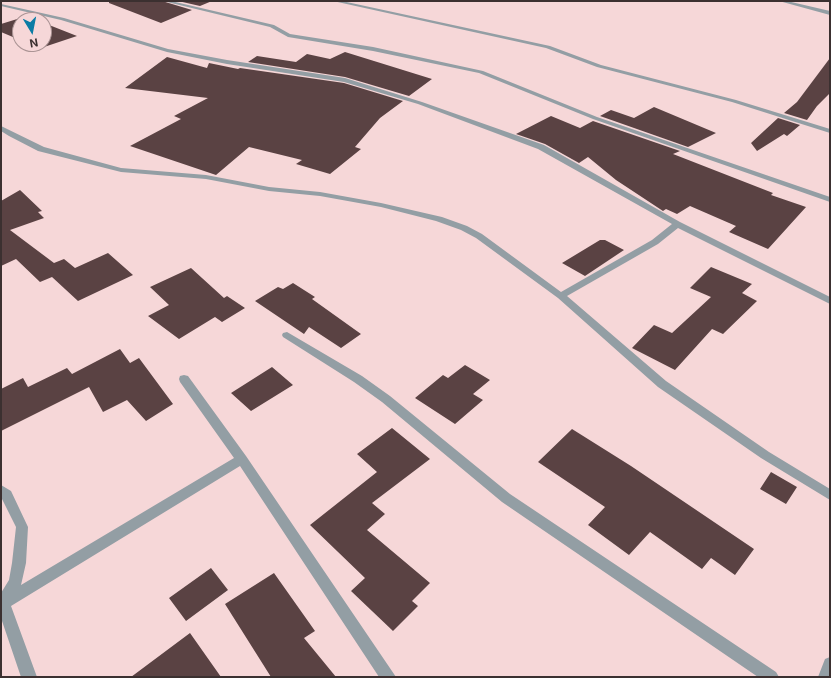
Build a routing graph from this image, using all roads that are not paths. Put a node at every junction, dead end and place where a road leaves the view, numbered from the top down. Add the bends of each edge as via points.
1 (165, 1) edge
2 (336, 1) edge
3 (781, 1) edge
4 (1, 5) edge
5 (830, 13) edge
6 (1, 128) edge
7 (830, 131) edge
8 (830, 200) edge
9 (677, 224) junction
10 (561, 296) junction
11 (830, 301) edge
12 (287, 335) dead end
13 (184, 379) dead end
14 (242, 458) junction
15 (1, 490) edge
16 (830, 495) edge
17 (2, 604) edge
18 (830, 664) edge
19 (29, 677) edge
20 (388, 677) edge
21 (771, 677) edge
22 (826, 677) edge

1 - 8 street via 272,26 288,35 373,49 482,72 595,118
2 - 7 street via 548,47 599,66 734,101
3 - 5 street
4 - 9 street via 62,19 167,50 346,80 427,105 541,147
6 - 10 street via 41,149 120,170 206,177 270,189 320,194 439,219 479,236
9 - 10 street via 655,242
9 - 11 street
10 - 16 street via 662,384 765,455
12 - 21 street via 386,399 506,498
13 - 14 street
14 - 17 street
14 - 20 street
15 - 17 street via 7,495 22,527 15,582
17 - 19 street
18 - 22 street

